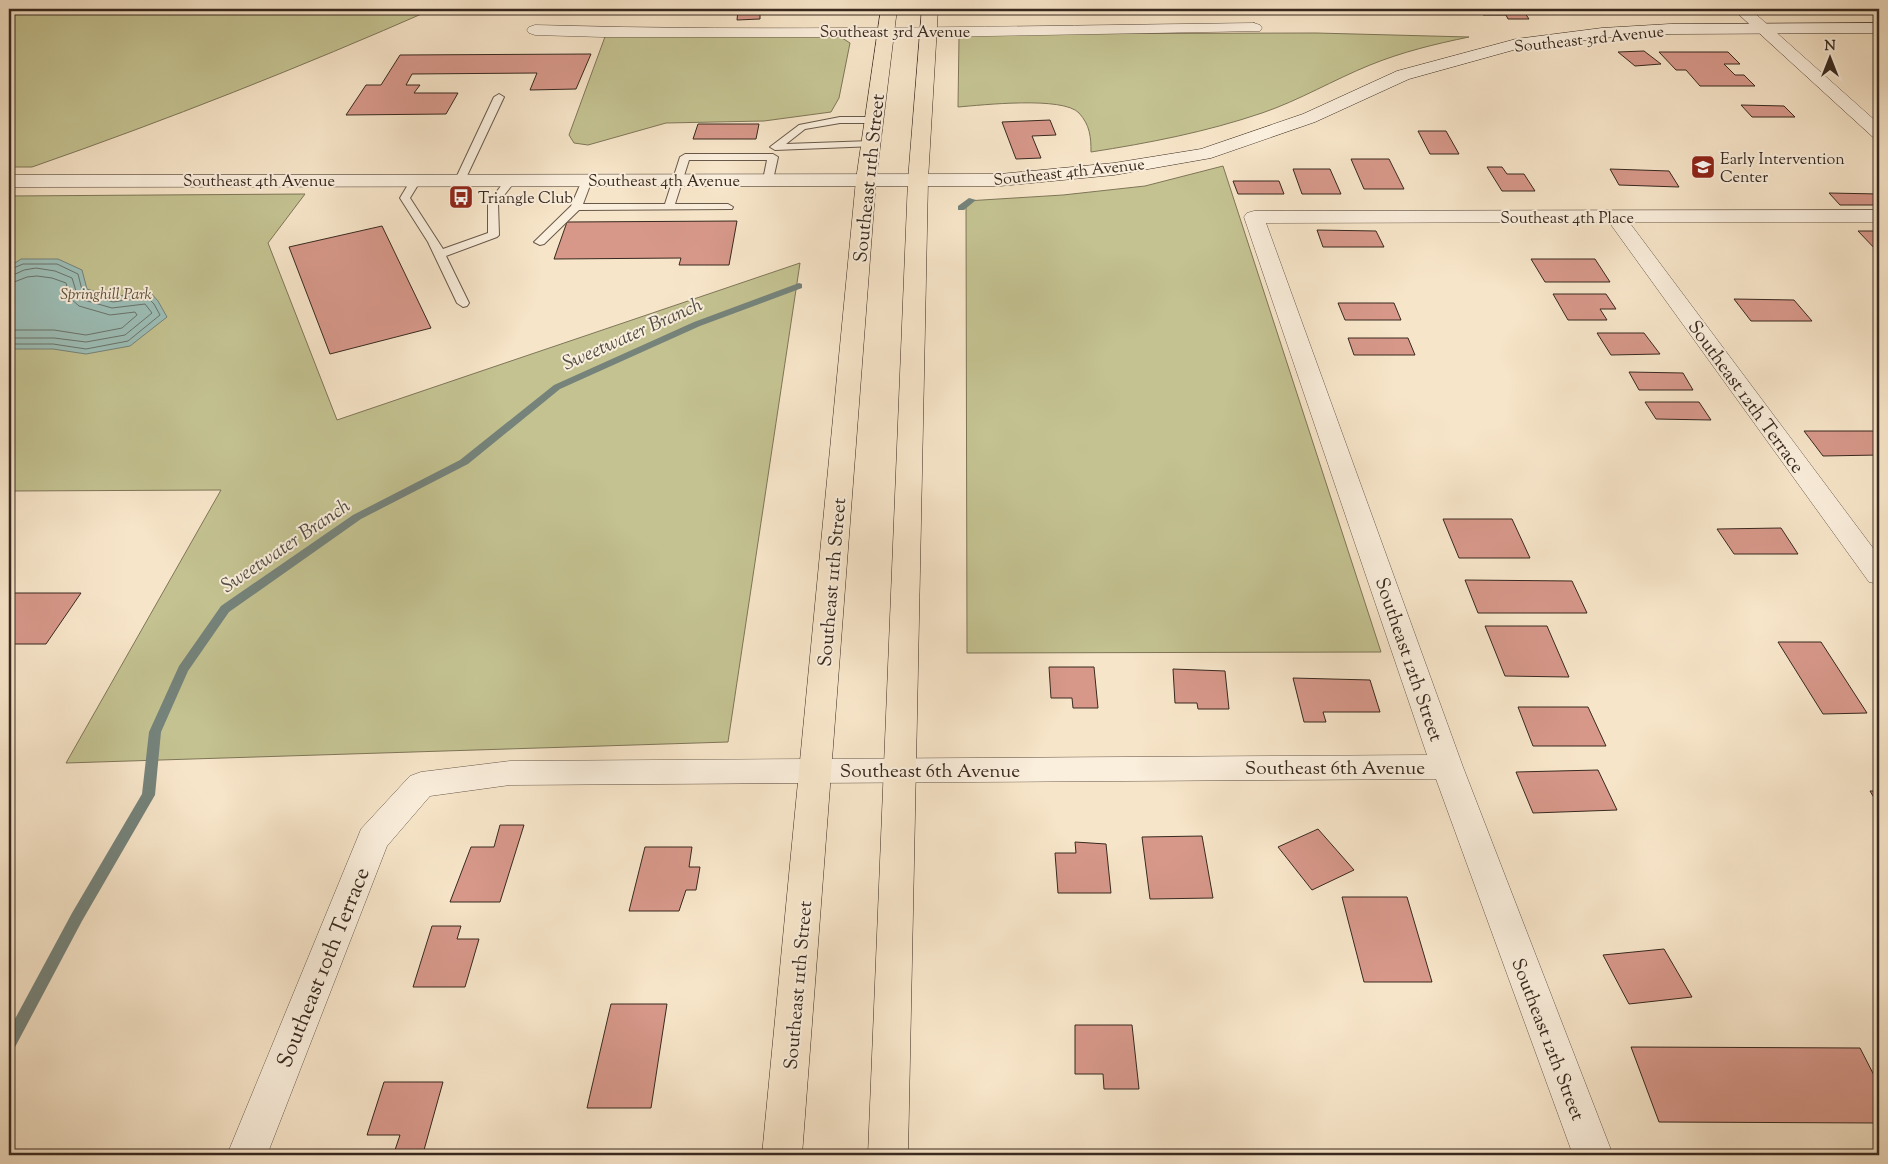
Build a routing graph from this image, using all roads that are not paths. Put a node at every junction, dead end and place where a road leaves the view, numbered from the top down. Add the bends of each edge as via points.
1 (889, 9) edge
2 (930, 9) edge
3 (1741, 9) edge
4 (1254, 28) dead end
5 (1763, 28) junction
6 (1879, 28) edge
7 (535, 30) dead end
8 (886, 32) junction
9 (929, 32) junction
10 (499, 97) dead end
11 (874, 120) junction
12 (1284, 127) joint
13 (1879, 133) edge
14 (871, 144) junction
15 (774, 152) junction
16 (416, 180) junction
17 (460, 180) junction
18 (510, 180) junction
19 (587, 180) junction
20 (676, 180) junction
21 (768, 180) junction
22 (866, 180) junction
23 (918, 180) junction
24 (9, 181) edge
25 (576, 207) junction
26 (669, 207) junction
27 (728, 207) dead end
28 (1879, 216) edge
29 (1254, 217) joint
30 (1615, 217) junction
31 (540, 242) dead end
32 (440, 254) junction
33 (463, 303) dead end
34 (1879, 575) edge
35 (1447, 766) junction
36 (815, 771) junction
37 (899, 771) junction
38 (417, 790) joint
39 (246, 1155) edge
40 (782, 1155) edge
41 (888, 1155) edge
42 (1593, 1155) edge

1 - 8 highway, Southeast 11th Street
2 - 9 highway
3 - 5 street
4 - 9 street, Southeast 3rd Avenue
5 - 6 street, Southeast 3rd Avenue
5 - 12 street, Southeast 3rd Avenue via 1602,33 1516,44 1404,75
5 - 13 street
7 - 8 street, Southeast 3rd Avenue
8 - 9 street, Southeast 3rd Avenue
8 - 11 highway, Southeast 11th Street
9 - 23 highway
10 - 17 lane
11 - 14 highway, Southeast 11th Street
11 - 15 lane via 840,120 802,127
12 - 23 street, Southeast 4th Avenue via 1204,154 1114,169 1000,180
14 - 15 lane
14 - 22 highway, Southeast 11th Street
15 - 20 lane via 685,157
15 - 21 lane
16 - 17 street, Southeast 4th Avenue
16 - 24 street, Southeast 4th Avenue
16 - 32 lane via 405,198
17 - 18 street, Southeast 4th Avenue
18 - 19 street, Southeast 4th Avenue
18 - 32 lane via 493,203 492,234
19 - 20 street, Southeast 4th Avenue
19 - 25 lane
20 - 21 street, Southeast 4th Avenue
20 - 26 lane
21 - 22 street, Southeast 4th Avenue
22 - 23 street, Southeast 4th Avenue
22 - 36 highway, Southeast 11th Street
23 - 37 highway
25 - 26 lane
25 - 31 lane
26 - 27 lane
28 - 30 street, Southeast 4th Place
29 - 30 street, Southeast 4th Place
29 - 35 street, Southeast 12th Street
30 - 34 street, Southeast 12th Terrace
32 - 33 lane
35 - 37 street, Southeast 6th Avenue
35 - 42 street, Southeast 12th Street
36 - 37 street, Southeast 6th Avenue
36 - 38 street, Southeast 6th Avenue via 510,773 421,785
36 - 40 highway, Southeast 11th Street
37 - 41 highway
38 - 39 street, Southeast 10th Terrace via 373,839

